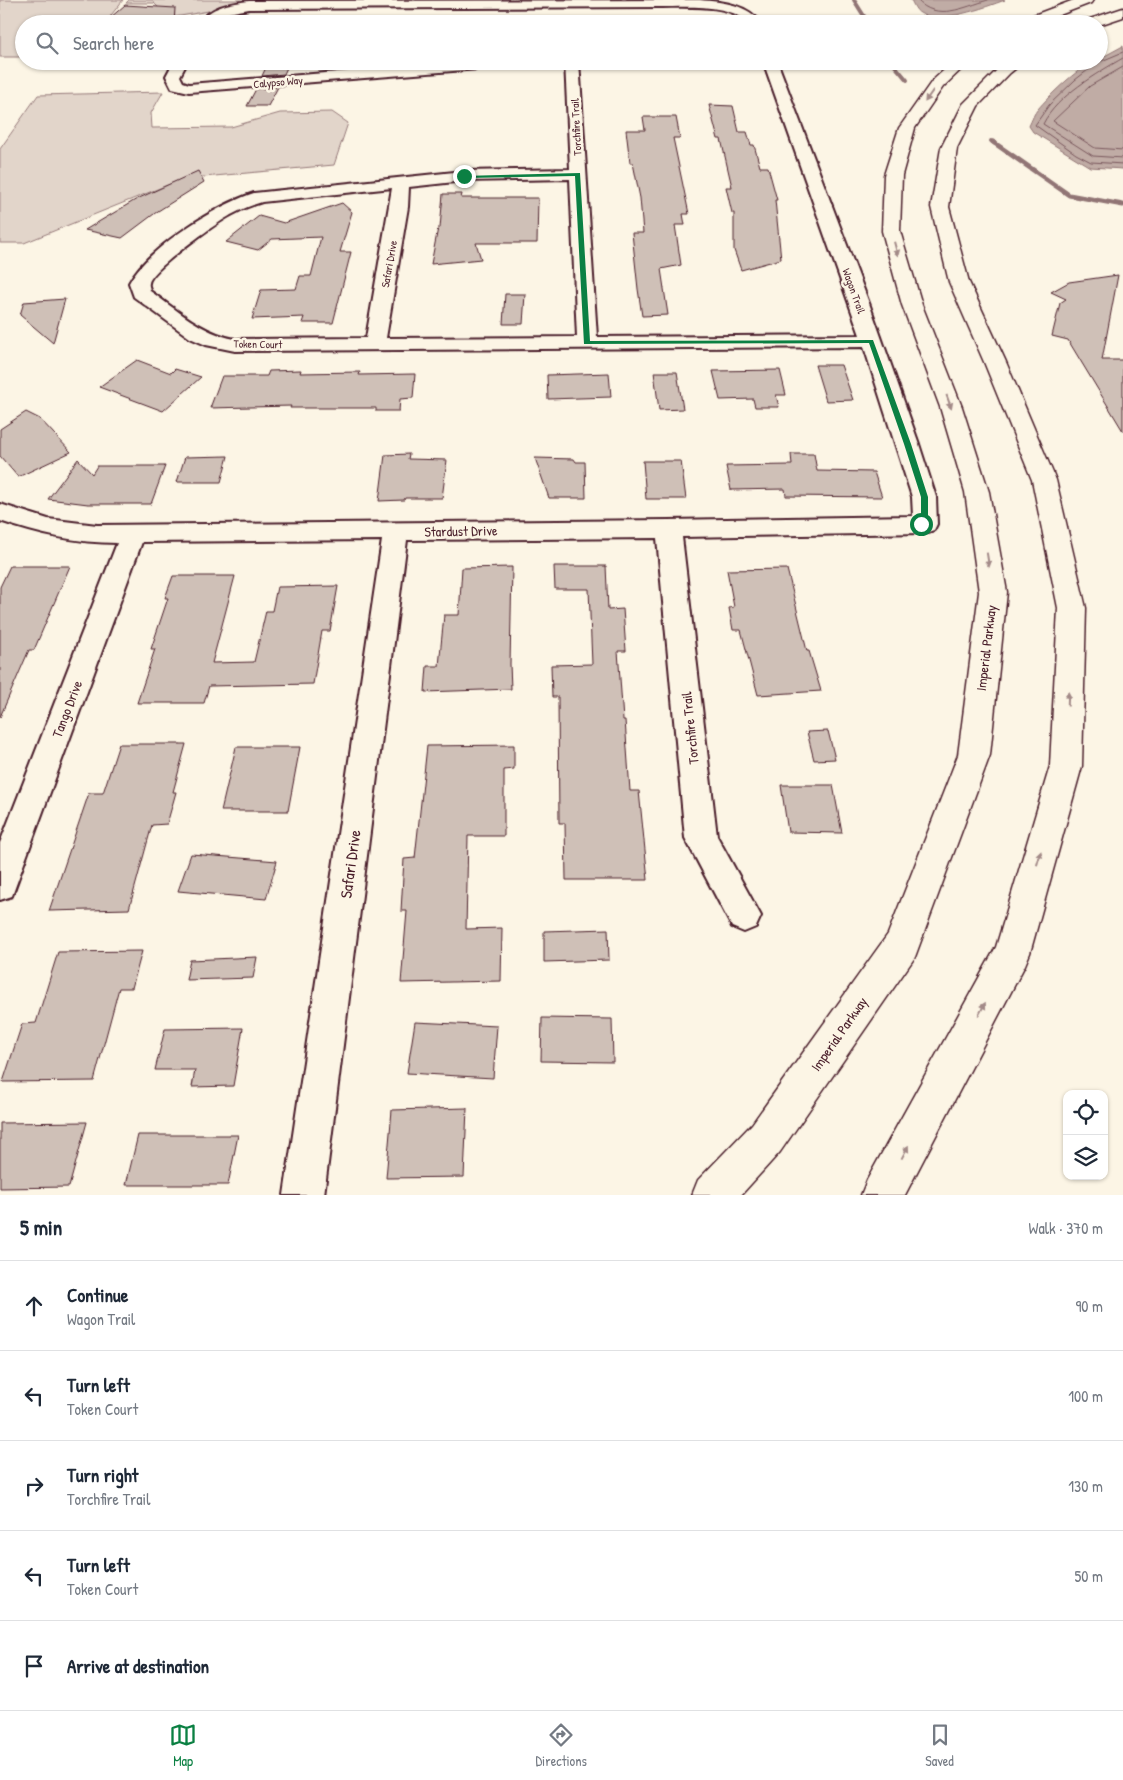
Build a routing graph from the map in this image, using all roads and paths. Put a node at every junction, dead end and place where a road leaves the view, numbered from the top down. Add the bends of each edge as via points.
1 (1086, 0) edge
2 (460, 2) edge
3 (489, 2) edge
4 (567, 2) edge
5 (1123, 12) edge
6 (210, 15) edge
7 (570, 15) edge
8 (750, 15) edge
9 (1047, 15) edge
10 (1108, 17) edge
11 (176, 70) edge
12 (420, 70) edge
13 (572, 70) edge
14 (773, 70) edge
15 (952, 70) edge
16 (1005, 70) edge
17 (578, 174) junction
18 (401, 183) junction
19 (871, 341) junction
20 (587, 343) junction
21 (375, 344) junction
22 (0, 512) edge
23 (925, 524) joint
24 (669, 529) junction
25 (396, 532) junction
26 (133, 534) junction
27 (0, 885) edge
28 (744, 916) dead end
29 (304, 1195) edge
30 (713, 1195) edge
31 (882, 1195) edge

1 - 9 main road
2 - 3 street
2 - 6 street via 249,5 222,9
3 - 4 street
4 - 7 street
4 - 8 street via 721,4 737,7
5 - 10 main road
11 - 12 street, Calypso Way via 173,76 177,85 189,88
13 - 17 street, Torchfire Trail
14 - 19 street, Wagon Trail
15 -> 30 main road, Imperial Parkway via 937,84 907,128 893,175 891,231 912,305 951,407 977,492 992,583 974,755 902,945 766,1138
31 -> 16 main road via 1012,954 1066,766 1072,608 1044,480 960,282 940,207 949,148 972,104
17 - 18 street, Token Court via 492,174
17 - 20 street, Torchfire Trail
18 - 21 street, Safari Drive
18 - 21 street, Token Court via 260,197 241,202 225,209 172,250 144,273 139,283 141,293 151,302 197,334 214,341 235,345
19 - 20 street, Token Court
19 - 23 street, Wagon Trail via 924,497
20 - 21 street, Token Court
22 - 26 street, Stardust Drive via 46,527
23 - 24 street, Stardust Drive
24 - 25 street, Stardust Drive
24 - 28 street, Torchfire Trail via 702,838
25 - 26 street, Stardust Drive
25 - 29 street, Safari Drive
26 - 27 street, Tango Drive

